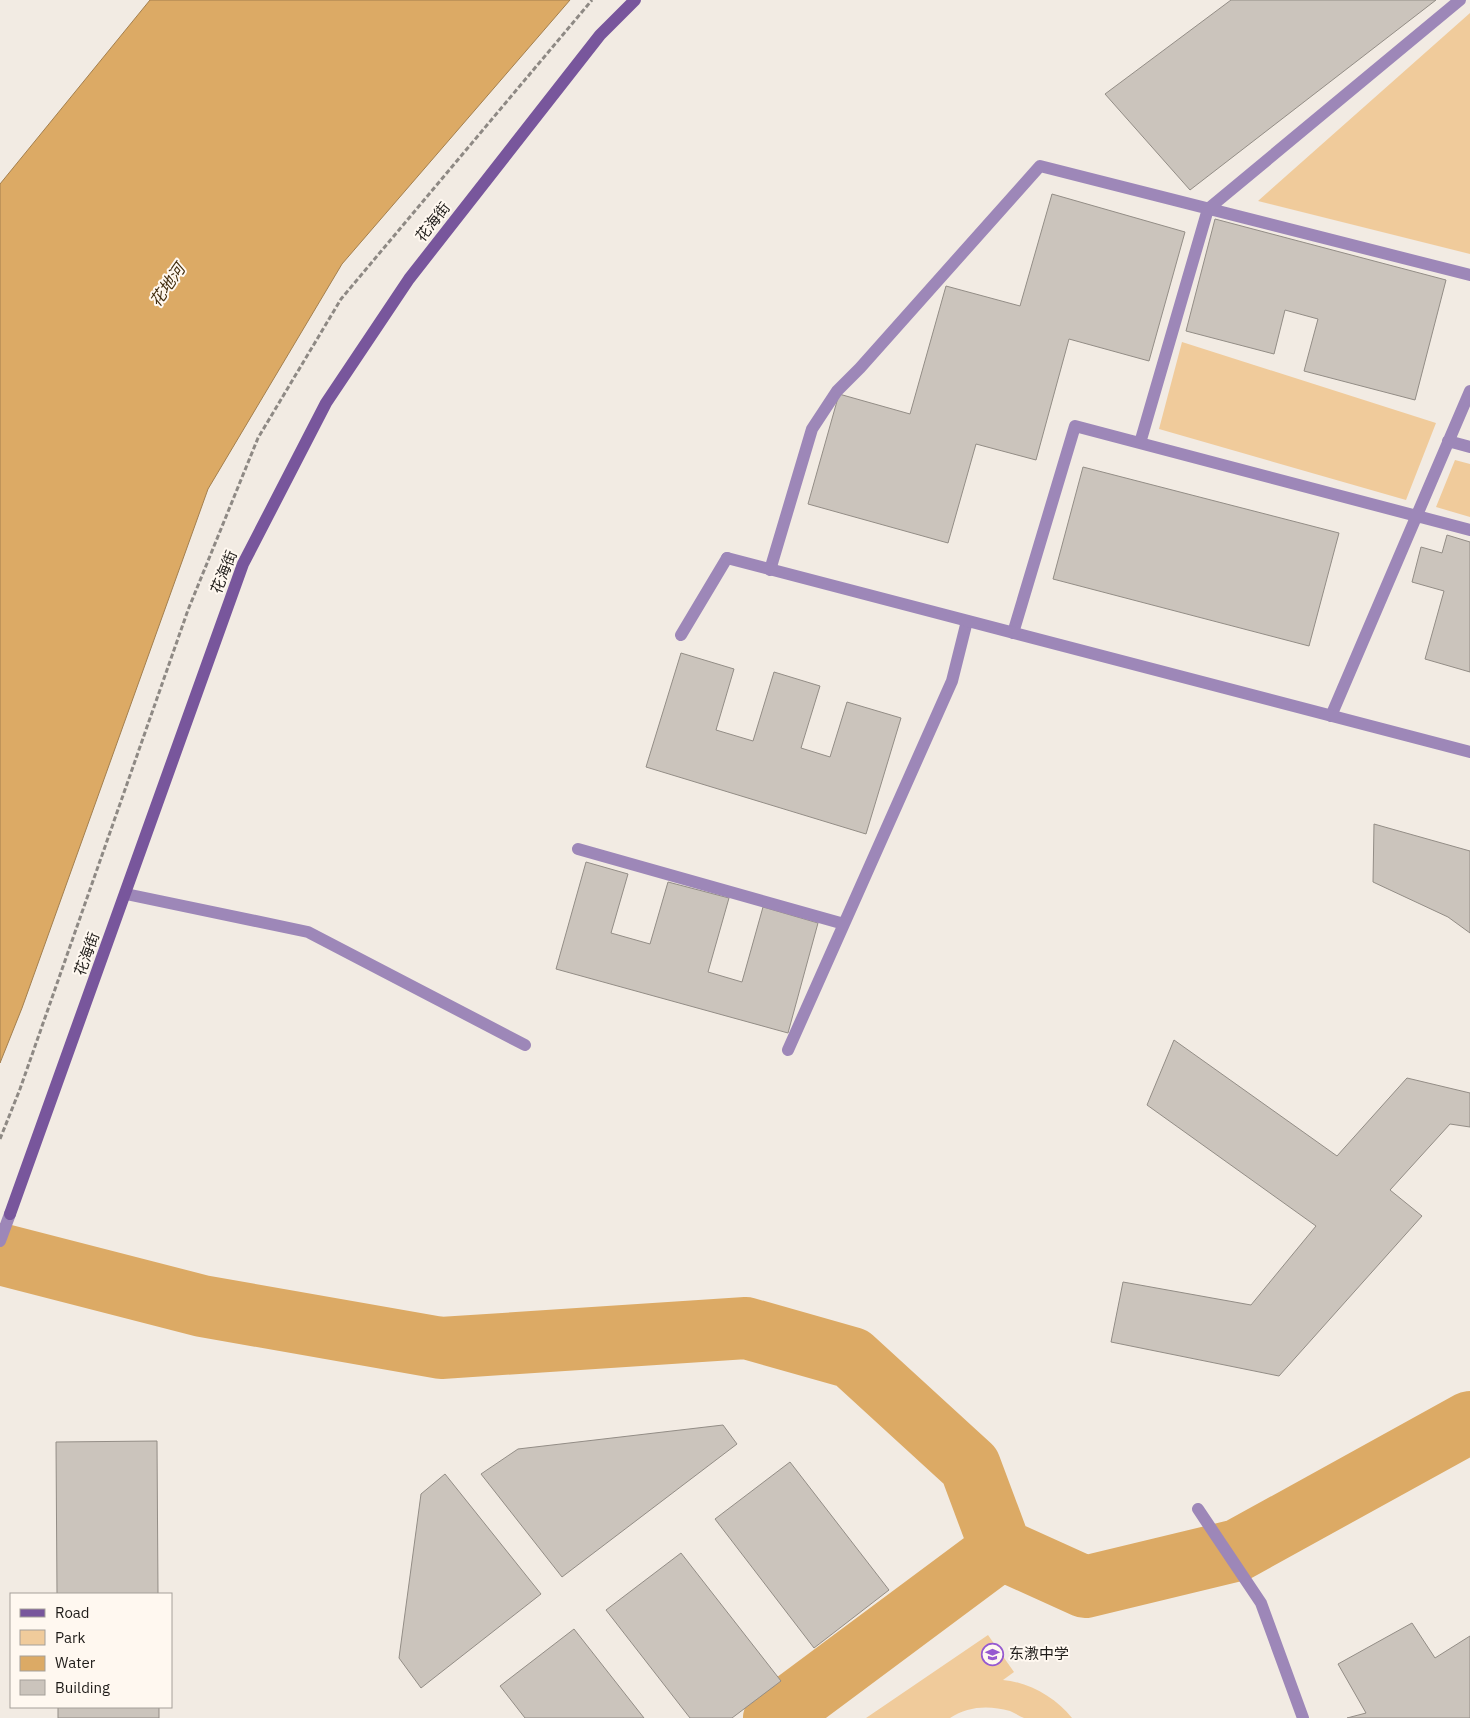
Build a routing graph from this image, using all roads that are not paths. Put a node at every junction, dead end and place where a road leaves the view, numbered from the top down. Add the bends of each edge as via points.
1 (635, 0) edge
2 (1460, 0) edge
3 (1208, 209) junction
4 (1470, 275) edge
5 (1470, 391) edge
6 (1448, 441) junction
7 (1140, 442) junction
8 (1470, 447) edge
9 (1416, 516) junction
10 (1470, 530) edge
11 (770, 570) junction
12 (967, 621) junction
13 (1013, 633) junction
14 (682, 635) dead end
15 (1331, 716) junction
16 (1470, 752) edge
17 (578, 850) dead end
18 (126, 894) junction
19 (844, 924) junction
20 (525, 1045) dead end
21 (788, 1050) dead end
22 (0, 1241) edge
23 (1198, 1509) dead end
24 (1303, 1718) edge

1 - 18 street, 花海街 via 600,35 409,279 326,403 244,564
2 - 3 street
3 - 4 street
3 - 7 street
3 - 11 street via 1040,166 837,391 812,429
5 - 6 street
6 - 8 street
6 - 9 street
7 - 9 street
7 - 13 street via 1075,426
9 - 10 street
9 - 15 street
11 - 12 street
11 - 14 street via 727,558
12 - 13 street
12 - 19 street via 952,681
13 - 15 street
15 - 16 street
17 - 19 street
18 - 20 street via 308,932
18 - 22 street, 花海街
19 - 21 street
23 - 24 street via 1261,1603

